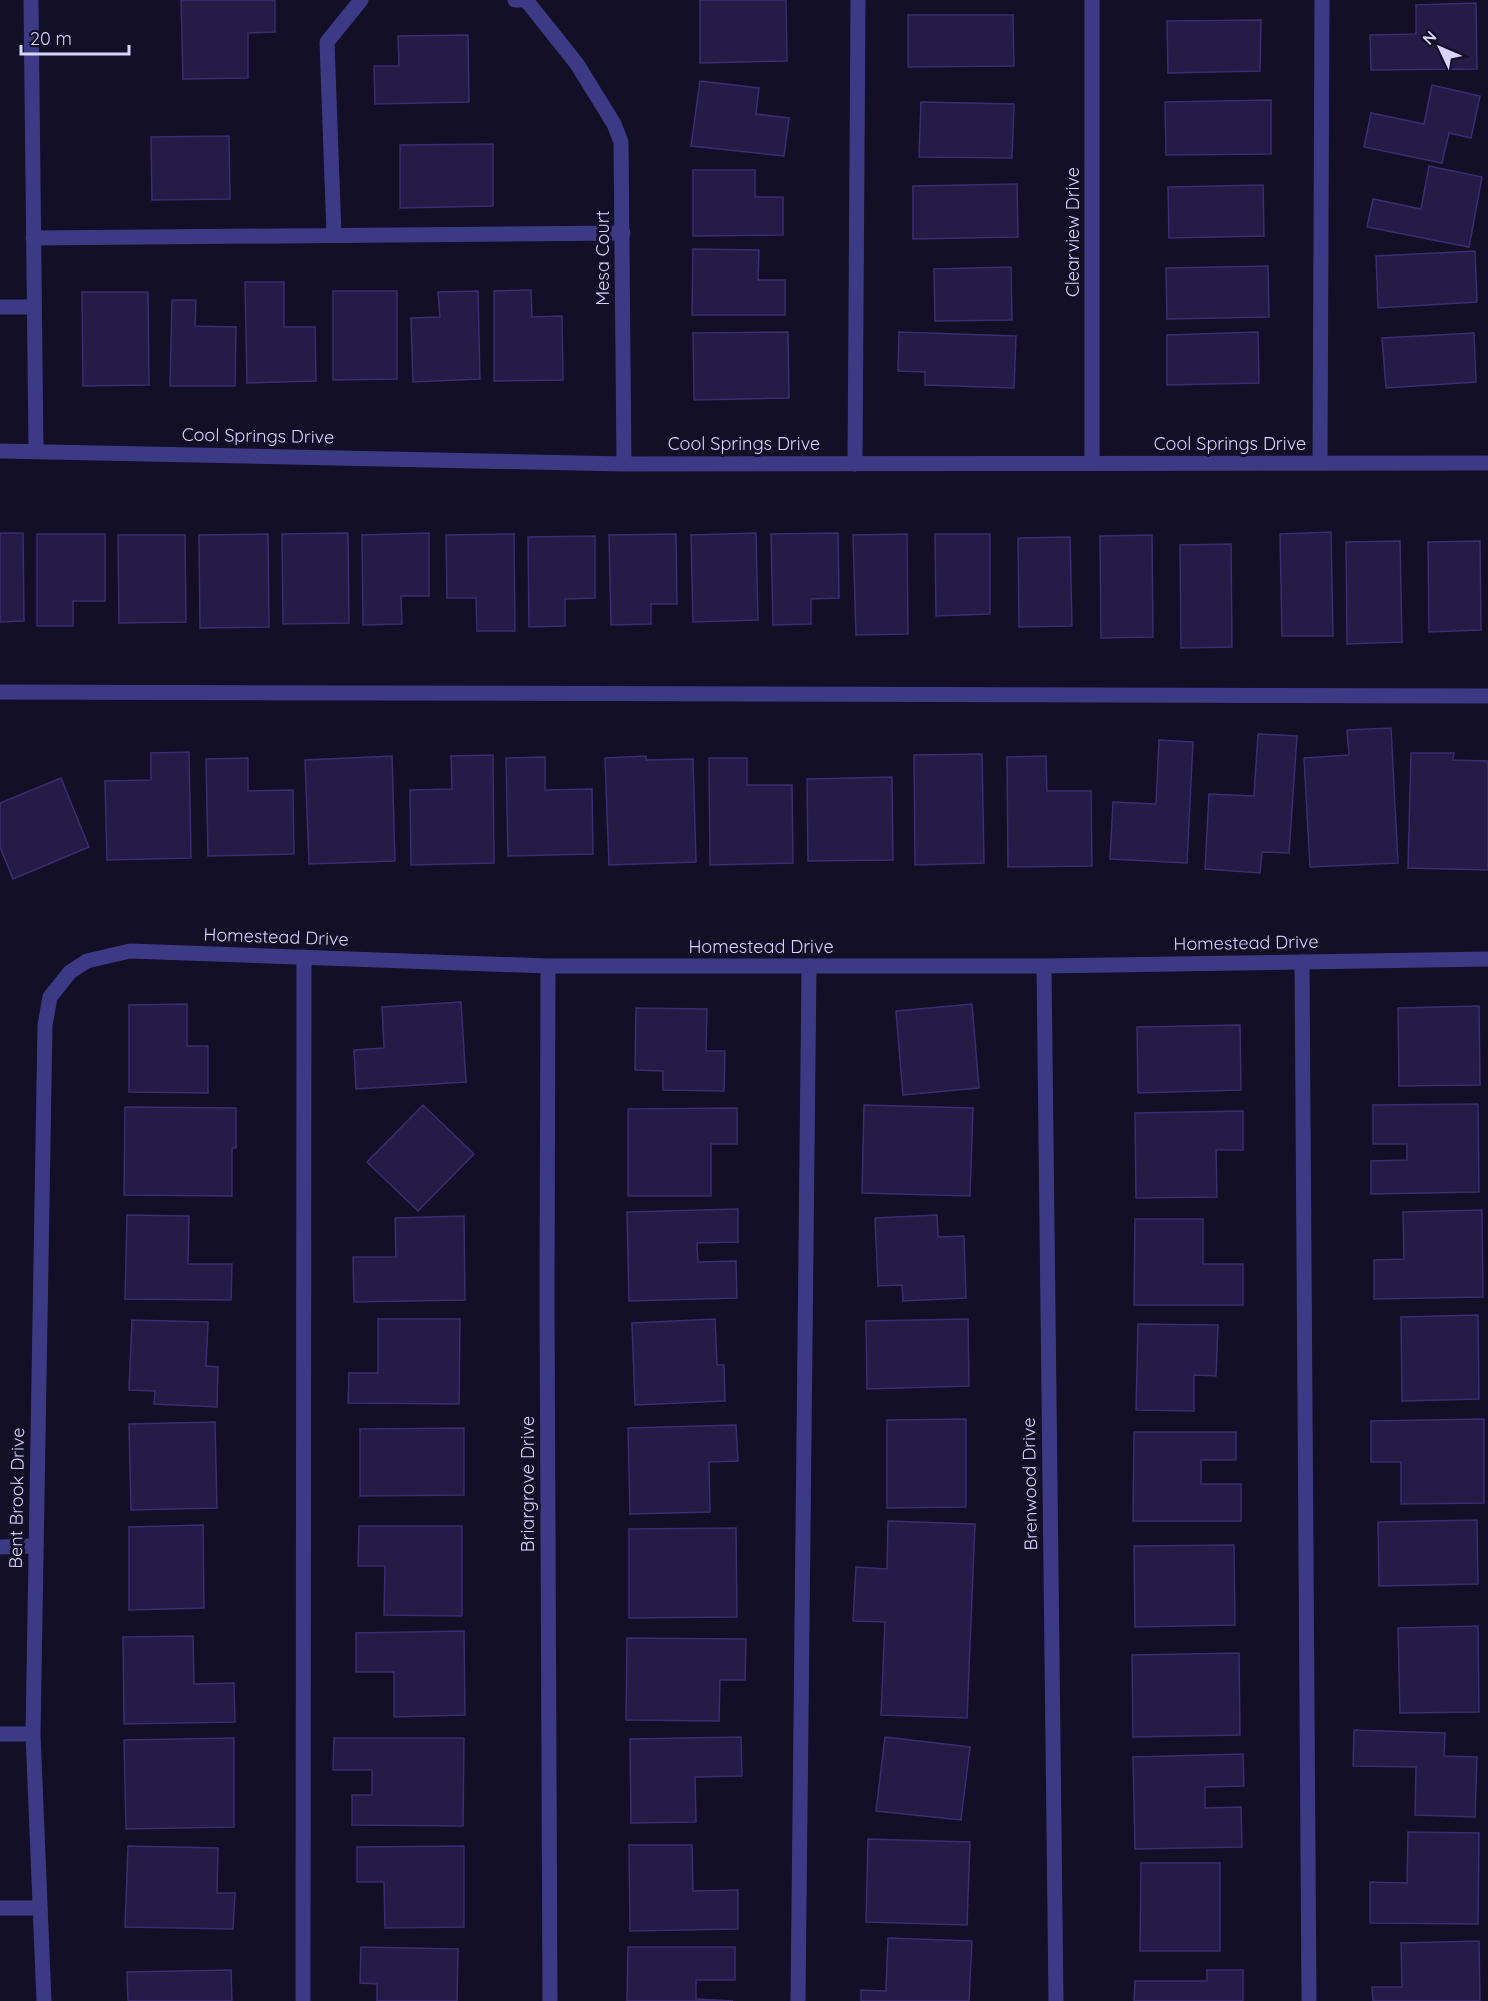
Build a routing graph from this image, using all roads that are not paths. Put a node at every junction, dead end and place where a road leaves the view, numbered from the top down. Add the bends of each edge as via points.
1 (31, 0) edge
2 (361, 0) edge
3 (515, 0) edge
4 (858, 0) edge
5 (1092, 0) edge
6 (1322, 0) edge
7 (623, 233) junction
8 (334, 235) junction
9 (33, 238) junction
10 (0, 307) edge
11 (34, 307) junction
12 (0, 451) edge
13 (36, 451) junction
14 (1092, 463) junction
15 (1320, 463) junction
16 (1488, 463) edge
17 (624, 464) junction
18 (855, 464) junction
19 (0, 692) edge
20 (1488, 696) edge
21 (304, 957) junction
22 (1488, 959) edge
23 (1302, 962) junction
24 (549, 966) junction
25 (809, 966) junction
26 (1044, 966) junction
27 (50, 997) joint
28 (36, 1546) junction
29 (0, 1547) edge
30 (0, 1734) edge
31 (33, 1734) junction
32 (0, 1908) edge
33 (40, 1908) junction
34 (44, 2001) edge
35 (303, 2001) edge
36 (550, 2001) edge
37 (798, 2001) edge
38 (1056, 2001) edge
39 (1309, 2001) edge

1 - 9 street
2 - 8 street via 327,42
3 - 7 street, Mesa Court via 526,0 577,64 614,124 621,142
4 - 18 street
5 - 14 street, Clearview Drive
6 - 15 street
7 - 8 street
7 - 17 street, Mesa Court
8 - 9 street
9 - 11 street
10 - 11 street
11 - 13 street
12 - 13 street, Cool Springs Drive
13 - 17 street, Cool Springs Drive
14 - 15 street, Cool Springs Drive
14 - 18 street, Cool Springs Drive
15 - 16 street, Cool Springs Drive
17 - 18 street, Cool Springs Drive
19 - 20 street
21 - 24 street, Homestead Drive
21 - 27 street, Homestead Drive via 130,951 87,961 70,972
21 - 35 street
22 - 23 street, Homestead Drive
23 - 26 street, Homestead Drive
23 - 39 street
24 - 25 street, Homestead Drive
24 - 36 street, Briargrove Drive
25 - 26 street, Homestead Drive
25 - 37 street
26 - 38 street, Brenwood Drive
27 - 28 street, Bent Brook Drive via 45,1037
28 - 29 street
28 - 31 street, Bent Brook Drive
30 - 31 street
31 - 33 street, Bent Brook Drive
32 - 33 street
33 - 34 street, Bent Brook Drive

